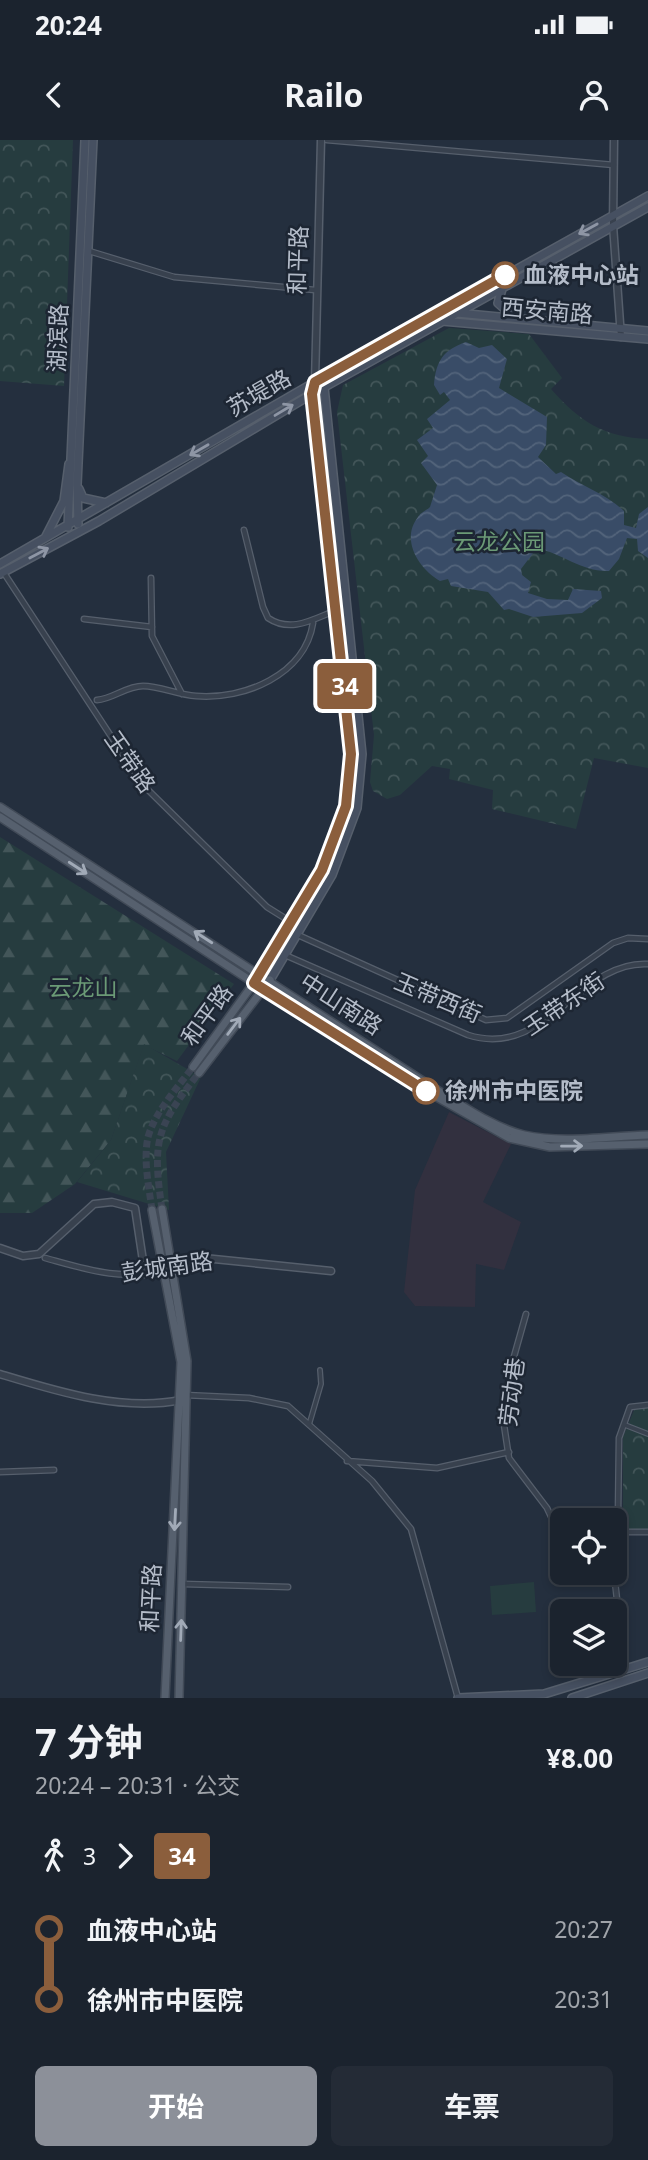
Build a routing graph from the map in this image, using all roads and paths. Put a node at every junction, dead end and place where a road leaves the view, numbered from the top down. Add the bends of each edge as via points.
1 (85, 140) edge
2 (93, 140) edge
3 (321, 140) edge
4 (327, 140) edge
5 (614, 140) edge
6 (614, 165) junction
7 (648, 196) edge
8 (648, 206) edge
9 (613, 215) junction
10 (613, 225) junction
11 (89, 251) junction
12 (502, 289) junction
13 (315, 290) junction
14 (441, 311) junction
15 (458, 313) junction
16 (517, 319) junction
17 (442, 321) junction
18 (648, 331) edge
19 (621, 333) junction
20 (648, 339) edge
21 (315, 382) junction
22 (324, 387) junction
23 (312, 394) junction
24 (72, 453) junction
25 (77, 485) junction
26 (108, 503) junction
27 (78, 520) junction
28 (68, 526) junction
29 (244, 530) dead end
30 (78, 532) junction
31 (69, 537) junction
32 (43, 540) junction
33 (1, 570) edge
34 (150, 578) dead end
35 (338, 610) junction
36 (84, 620) dead end
37 (313, 623) junction
38 (152, 627) junction
39 (182, 694) junction
40 (97, 700) dead end
41 (0, 807) edge
42 (0, 817) edge
43 (291, 922) junction
44 (297, 934) junction
45 (648, 939) edge
46 (285, 956) junction
47 (648, 964) edge
48 (261, 974) junction
49 (270, 980) junction
50 (254, 983) junction
51 (263, 989) junction
52 (648, 1135) edge
53 (648, 1144) edge
54 (162, 1209) tunnel mouth
55 (152, 1210) tunnel mouth
56 (0, 1248) edge
57 (45, 1258) dead end
58 (168, 1268) junction
59 (331, 1270) dead end
60 (145, 1273) junction
61 (526, 1314) dead end
62 (320, 1370) dead end
63 (0, 1374) edge
64 (184, 1397) junction
65 (648, 1405) edge
66 (625, 1425) junction
67 (309, 1426) junction
68 (648, 1434) edge
69 (509, 1452) junction
70 (347, 1461) junction
71 (54, 1469) dead end
72 (0, 1472) edge
73 (617, 1508) edge
74 (550, 1514) edge
75 (648, 1532) edge
76 (627, 1534) edge
77 (183, 1584) junction
78 (288, 1587) dead end
79 (648, 1662) edge
80 (627, 1669) edge
81 (648, 1673) edge
82 (605, 1676) edge
83 (591, 1695) edge
84 (166, 1698) edge
85 (179, 1698) edge
86 (458, 1698) edge
87 (572, 1698) edge

1 - 24 main road, 湖滨路
2 - 11 main road, 湖滨路
3 - 13 street, 和平路
4 - 6 street
5 - 6 street
6 - 9 street
7 - 9 main road, 苏堤路
8 - 10 main road, 苏堤路
9 - 10 street
9 -> 14 main road, 苏堤路
10 - 12 main road, 苏堤路
10 - 19 street
11 - 13 street via 174,276
11 - 25 main road, 湖滨路
12 - 15 main road, 苏堤路
12 - 16 main road via 498,303
13 - 21 street, 和平路
14 - 15 main road, 西安南路
14 - 21 main road, 苏堤路
15 - 16 main road, 西安南路
15 - 17 main road, 苏堤路
16 - 19 main road, 西安南路
17 - 19 main road, 西安南路
17 - 22 main road, 苏堤路
18 - 19 main road, 西安南路
19 - 20 main road, 西安南路
21 - 22 main road
21 - 23 main road, 和平路
21 -> 26 main road, 苏堤路
22 - 23 main road, 苏堤路
22 - 44 main road, 和平路 via 362,754 356,808 332,875
30 -> 23 main road, 苏堤路
23 - 35 main road, 和平路
24 - 28 main road, 湖滨路
24 - 32 main road via 64,501
25 - 26 main road via 83,498
25 - 27 main road, 湖滨路
26 - 27 main road, 苏堤路
27 - 28 main road, 苏堤路
27 - 30 main road, 湖滨路
28 - 31 main road, 湖滨路
28 - 32 main road, 苏堤路
29 - 37 street via 268,618
30 - 31 main road, 苏堤路
33 -> 31 main road, 苏堤路
32 - 33 main road, 苏堤路
33 - 43 street, 玉带路 via 143,785 267,907
34 - 38 street
35 - 37 street
35 - 43 main road, 和平路 via 351,754 346,806 322,870
36 - 38 street
37 - 39 street via 302,652 261,687 229,695
38 - 39 street via 156,646
39 - 40 street via 143,686
48 -> 41 main road, 中山南路
42 -> 50 main road, 中山南路
43 - 48 main road, 和平路
44 - 45 street, 玉带西街 via 486,1020 507,1018 613,943 628,937
44 - 46 main road, 和平路
46 - 47 street, 玉带东街 via 468,1035 500,1041 521,1035 622,966
46 - 49 main road, 和平路
48 - 49 main road, 中山南路
48 - 50 main road, 和平路
49 - 51 main road, 和平路
49 - 52 main road, 中山南路 via 500,1126 551,1138
50 - 51 main road, 中山南路
50 -> 51 main road, 和平路 via 196,1070
51 -> 53 main road, 中山南路 via 509,1138 550,1147
54 - 58 main road, 和平路
55 - 58 main road, 和平路
56 - 60 street via 23,1256 39,1254 94,1203 113,1202 135,1208
57 - 60 street, 彭城南路 via 104,1274
58 - 59 street, 彭城南路 via 204,1258
58 - 60 street, 彭城南路
58 - 64 main road, 和平路
61 - 69 street, 劳动巷 via 513,1360 504,1425
62 - 67 street via 321,1384
63 - 64 street via 80,1395 130,1402 166,1403
64 - 67 street via 248,1398 288,1406
64 - 77 main road, 和平路
64 -> 84 main road, 和平路
65 - 66 street via 630,1407
66 - 68 street
66 - 73 street via 619,1438
67 - 70 street
69 - 70 street via 437,1468
69 - 74 street, 劳动巷
70 - 86 street via 372,1482 411,1529
71 - 72 street
75 - 76 street
77 - 78 street
85 -> 77 main road, 和平路
79 - 80 main road
81 - 83 main road
82 - 86 main road via 544,1694
83 - 87 main road

